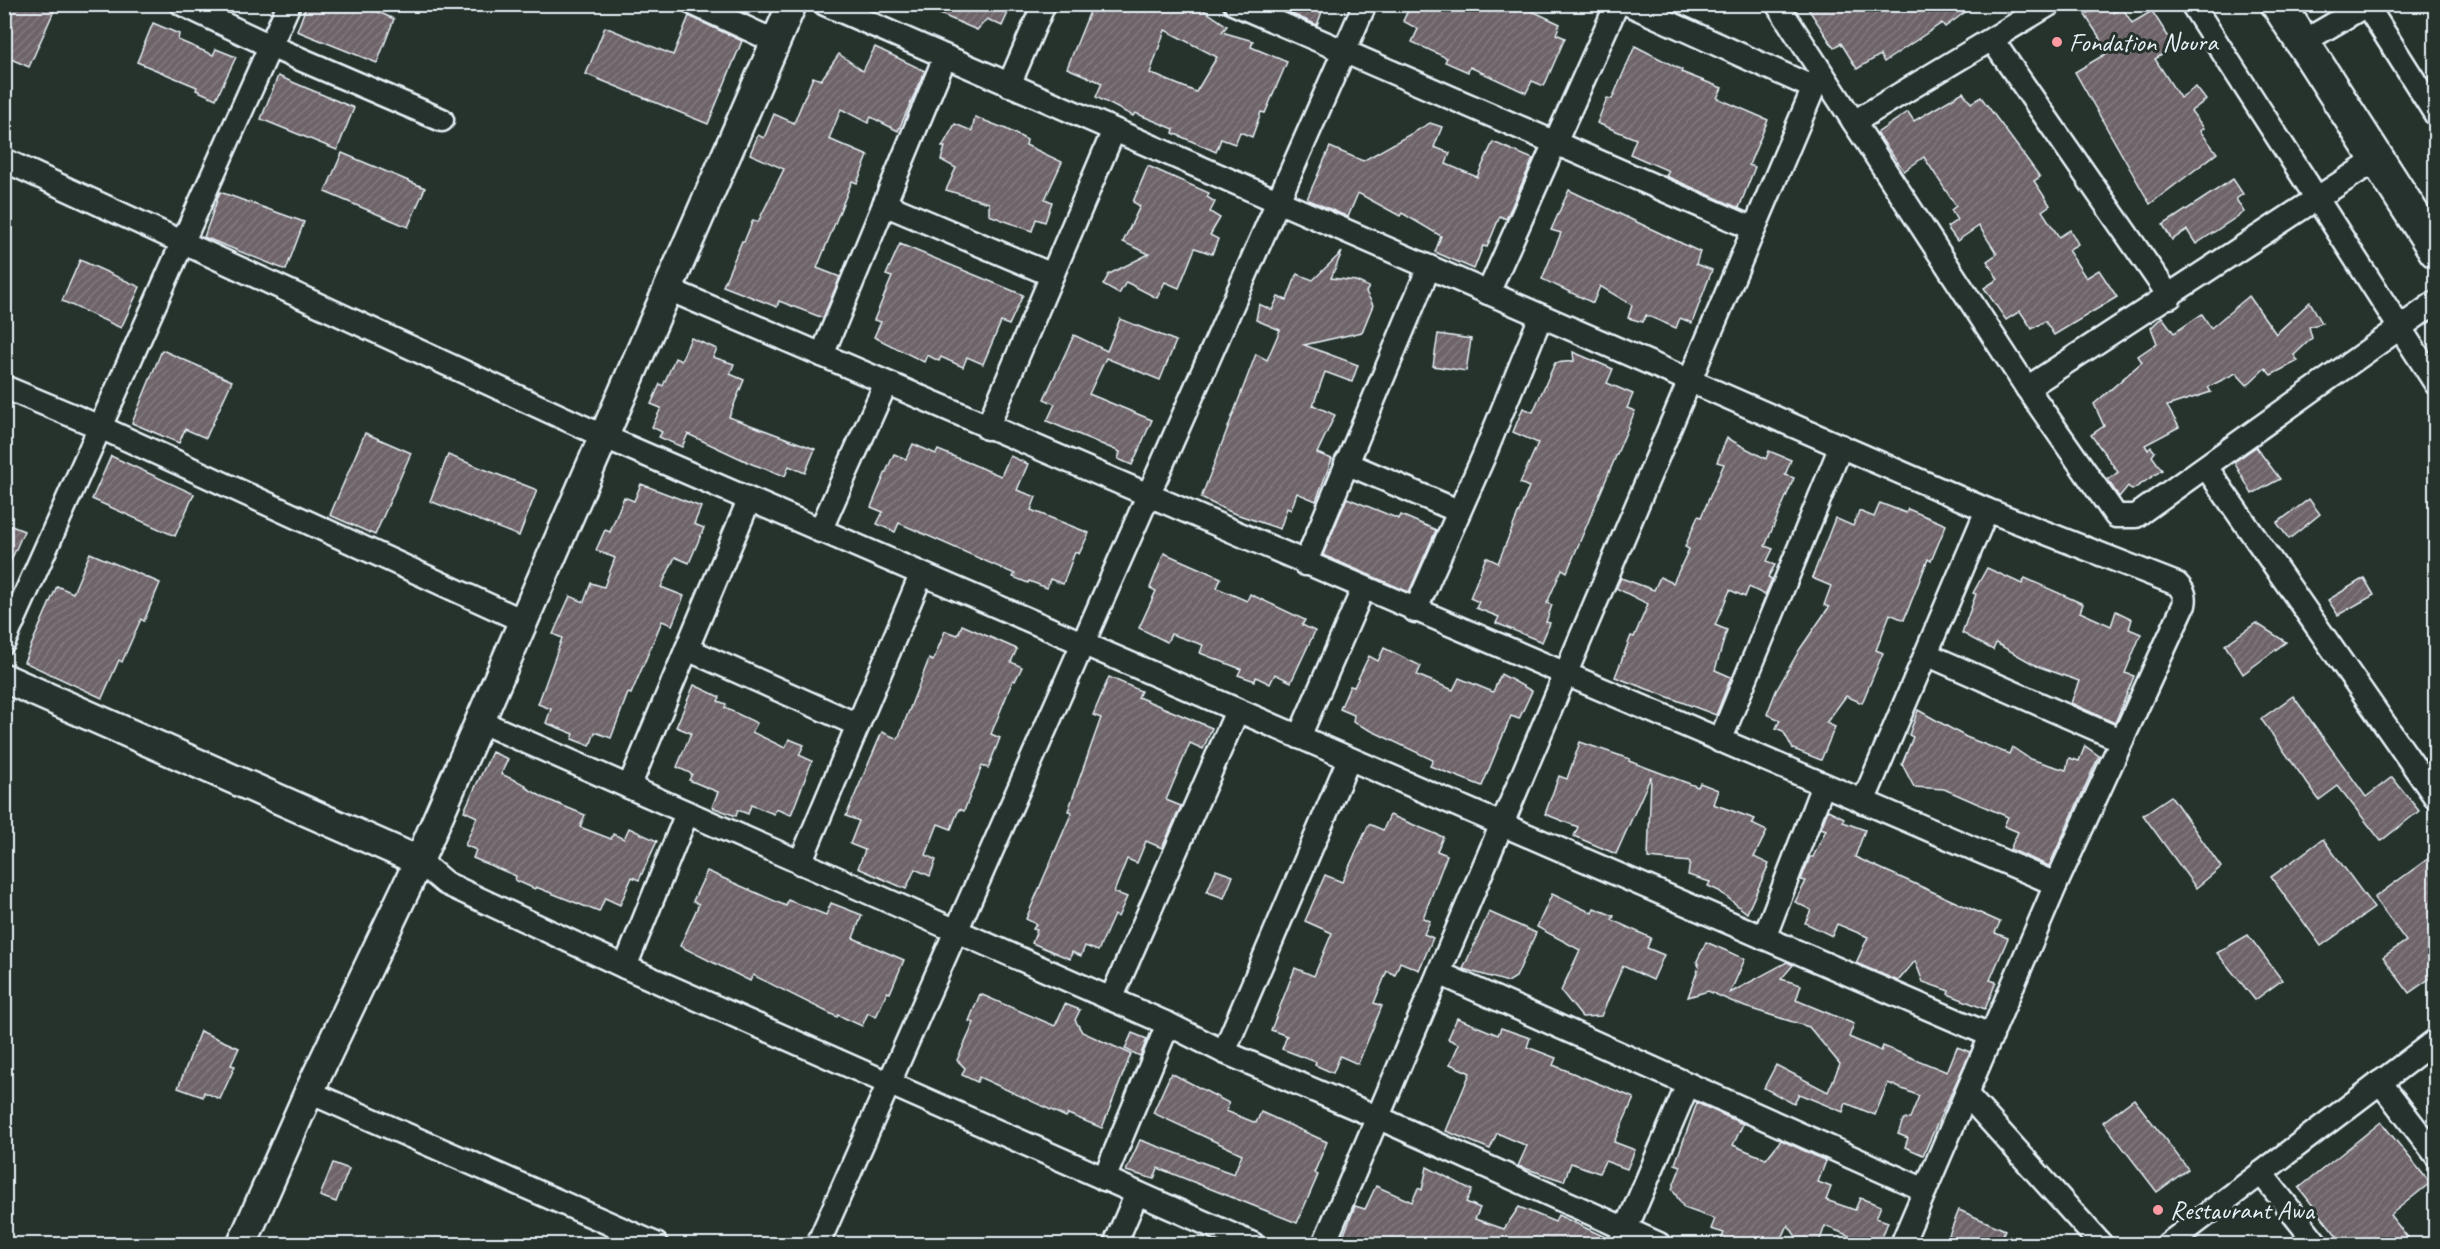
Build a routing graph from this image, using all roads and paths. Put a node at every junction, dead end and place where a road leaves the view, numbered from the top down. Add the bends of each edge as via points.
1 (182, 4) edge
2 (289, 4) edge
3 (694, 4) edge
4 (792, 4) edge
5 (825, 4) edge
6 (1044, 4) edge
7 (1235, 4) edge
8 (1365, 4) edge
9 (1617, 4) edge
10 (1628, 4) edge
11 (1777, 4) edge
12 (2050, 4) edge
13 (2192, 4) edge
14 (2278, 4) edge
15 (2367, 5) edge
16 (774, 41) junction
17 (1993, 41) junction
18 (2302, 42) junction
19 (270, 46) junction
20 (1344, 52) junction
21 (945, 57) junction
22 (1817, 80) junction
23 (1009, 85) junction
24 (2436, 115) edge
25 (442, 120) dead end
26 (1854, 122) junction
27 (1114, 130) junction
28 (1556, 144) junction
29 (2377, 159) junction
30 (4, 160) edge
31 (2318, 198) junction
32 (1278, 202) junction
33 (884, 204) junction
34 (1754, 229) junction
35 (182, 244) junction
36 (2436, 251) edge
37 (1429, 267) junction
38 (1052, 275) junction
39 (668, 290) junction
40 (1488, 293) junction
41 (2170, 297) junction
42 (2436, 302) edge
43 (1541, 316) junction
44 (2398, 328) junction
45 (822, 356) junction
46 (1690, 381) junction
47 (886, 383) junction
48 (2436, 384) edge
49 (4, 387) edge
50 (2027, 388) junction
51 (100, 427) junction
52 (987, 428) junction
53 (605, 437) junction
54 (1841, 446) junction
55 (1346, 463) junction
56 (2206, 468) junction
57 (1148, 497) junction
58 (749, 500) junction
59 (1987, 510) junction
60 (1458, 511) junction
61 (820, 531) junction
62 (1305, 564) junction
63 (921, 575) junction
64 (1363, 589) junction
65 (1415, 611) junction
66 (523, 621) junction
67 (4, 642) edge
68 (1083, 645) junction
69 (687, 649) junction
70 (1926, 654) junction
71 (1566, 675) junction
72 (4, 678) edge
73 (1238, 711) junction
74 (478, 721) junction
75 (858, 725) junction
76 (1299, 737) junction
77 (2121, 740) junction
78 (1720, 741) junction
79 (1349, 759) junction
80 (1822, 785) junction
81 (629, 787) junction
82 (2436, 798) edge
83 (1863, 802) junction
84 (687, 813) junction
85 (1502, 825) junction
86 (419, 861) junction
87 (800, 863) junction
88 (2056, 884) junction
89 (956, 931) junction
90 (1764, 938) junction
91 (625, 967) junction
92 (1439, 973) junction
93 (1112, 999) junction
94 (1168, 1024) junction
95 (1992, 1036) junction
96 (2436, 1040) edge
97 (1224, 1052) junction
98 (2380, 1082) junction
99 (889, 1084) junction
100 (1688, 1084) junction
101 (309, 1092) junction
102 (1967, 1095) junction
103 (1377, 1117) junction
104 (2436, 1155) edge
105 (2261, 1173) junction
106 (1104, 1179) junction
107 (1925, 1190) junction
108 (1137, 1193) junction
109 (1622, 1238) edge
110 (1230, 1240) edge
111 (242, 1245) edge
112 (656, 1245) edge
113 (818, 1245) edge
114 (1115, 1245) edge
115 (1253, 1245) edge
116 (1324, 1245) edge
117 (1659, 1245) edge
118 (1902, 1245) edge
119 (2101, 1245) edge
120 (2168, 1245) edge
121 (2317, 1245) edge

1 - 19 street
2 - 19 street
3 - 16 street
4 - 16 street
5 - 21 street
6 - 23 street
7 - 20 street
8 - 20 street
9 - 28 street
10 - 22 street
11 - 22 street
12 - 17 street
13 - 31 street
14 - 18 main road
15 - 18 street
15 - 24 street
16 - 39 street
17 - 26 street
17 - 41 street
18 - 29 main road
19 - 25 street
19 - 35 street
20 - 28 street
20 - 32 street
21 - 23 street
21 - 33 street
22 - 26 street
22 - 34 street
23 - 27 street
26 - 50 street
27 - 32 street
27 - 38 street
28 - 34 street
28 - 40 street
29 - 31 street
29 - 36 main road
30 - 35 street
31 - 41 street
31 - 44 street
32 - 37 street
32 - 57 street
33 - 38 street
33 - 45 street
34 - 46 street
35 - 51 street
35 - 53 street
37 - 40 street
37 - 55 street
38 - 52 street
39 - 45 street
39 - 53 street
40 - 43 street
41 - 50 street
42 - 44 street
43 - 46 street
43 - 60 street
44 - 48 street
44 - 56 street
45 - 47 street
46 - 54 street
46 - 71 street
47 - 52 street
47 - 61 street
49 - 51 street
50 - 56 street via 2116,516 2136,516
51 - 66 street
51 - 67 street
52 - 57 street
53 - 58 street
53 - 66 street
54 - 59 street
54 - 78 street
55 - 60 street
55 - 62 street
56 - 82 street
57 - 62 street
57 - 68 street
58 - 61 street
58 - 69 street
59 - 70 street
59 - 77 street via 2177,584 2185,594 2184,605
60 - 65 street
61 - 63 street
62 - 64 street
63 - 68 street
63 - 75 street
64 - 65 street
64 - 76 street
65 - 71 street
66 - 74 street
68 - 73 street
68 - 89 street
69 - 75 street
69 - 81 street
70 - 77 street
70 - 83 street
71 - 78 street
71 - 85 street
72 - 86 street
73 - 76 street
73 - 93 street
74 - 81 street
74 - 86 street
75 - 87 street
76 - 79 street
77 - 88 street
78 - 80 street
79 - 85 street
79 - 97 street
80 - 83 street
80 - 90 street
81 - 84 street
83 - 88 street
84 - 87 street
84 - 91 street
85 - 90 street
85 - 92 street
86 - 91 street via 445,883
86 - 101 street
87 - 89 street
88 - 95 street
89 - 93 street
89 - 99 street
90 - 95 street
91 - 99 street
92 - 100 street
92 - 103 street
93 - 94 street
94 - 97 street
94 - 106 street
95 - 102 street
96 - 98 street
97 - 103 street
98 - 104 street
98 - 105 street
99 - 106 street
99 - 113 street
100 - 107 street
100 - 109 street
101 - 111 street
101 - 112 street
102 - 107 street
102 - 119 street
103 - 109 street
103 - 116 street
105 - 120 street
105 - 121 street
106 - 108 street
107 - 118 street
108 - 110 street
108 - 114 street
109 - 117 street
110 - 115 street

